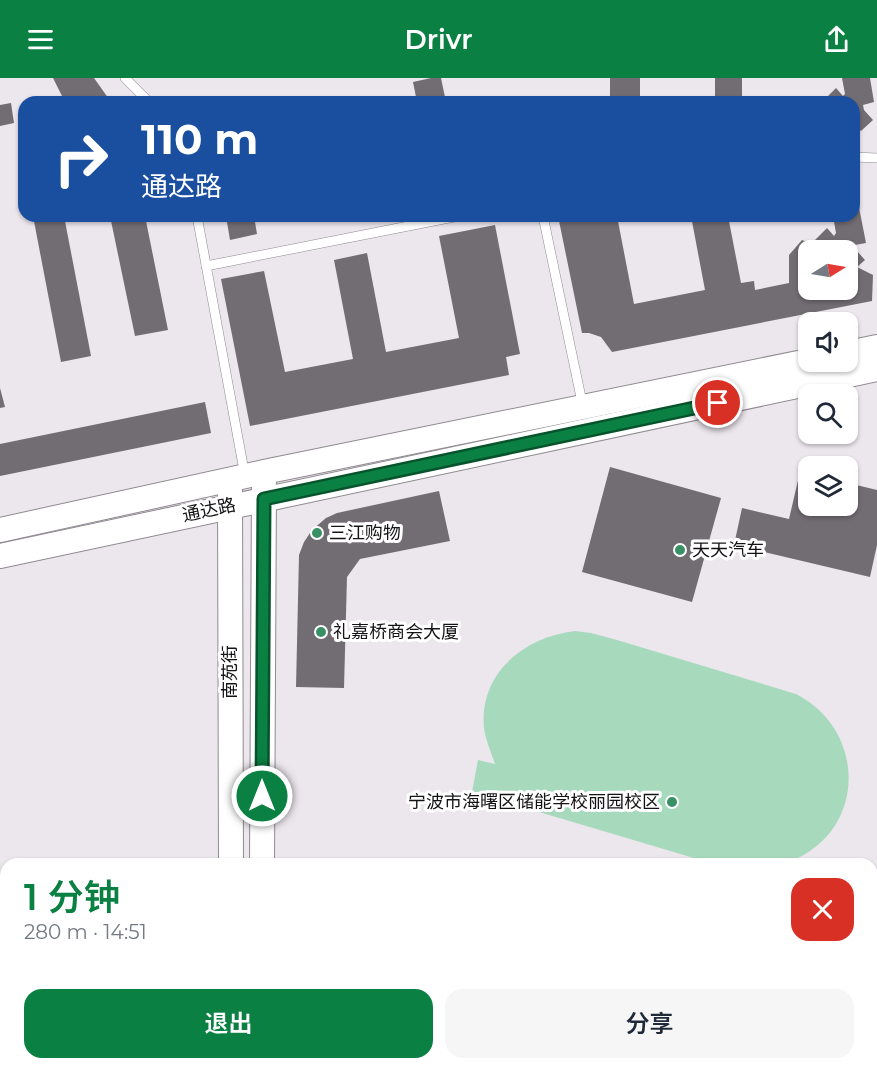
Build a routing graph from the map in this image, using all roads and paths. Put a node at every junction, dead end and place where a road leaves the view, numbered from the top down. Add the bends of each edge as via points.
1 (125, 78) edge
2 (142, 96) edge
3 (860, 157) edge
4 (877, 158) edge
5 (198, 222) edge
6 (429, 222) edge
7 (544, 222) edge
8 (206, 266) junction
9 (877, 347) edge
10 (858, 351) edge
11 (798, 363) edge
12 (877, 369) edge
13 (582, 407) junction
14 (246, 476) junction
15 (264, 499) junction
16 (230, 506) junction
17 (0, 530) edge
18 (0, 556) edge
19 (231, 858) edge
20 (262, 858) edge

1 - 2 lane
3 - 4 lane
5 - 8 lane
6 - 8 lane
7 - 13 lane
8 - 14 lane
9 - 10 street
11 - 13 street, 通达路
12 - 15 street, 通达路
13 - 14 street, 通达路
14 - 15 street, 南苑街
14 - 16 street, 南苑街
14 - 17 street, 通达路
15 - 16 street, 通达路
15 - 20 street, 南苑街
16 - 18 street, 通达路
16 - 19 street, 南苑街

